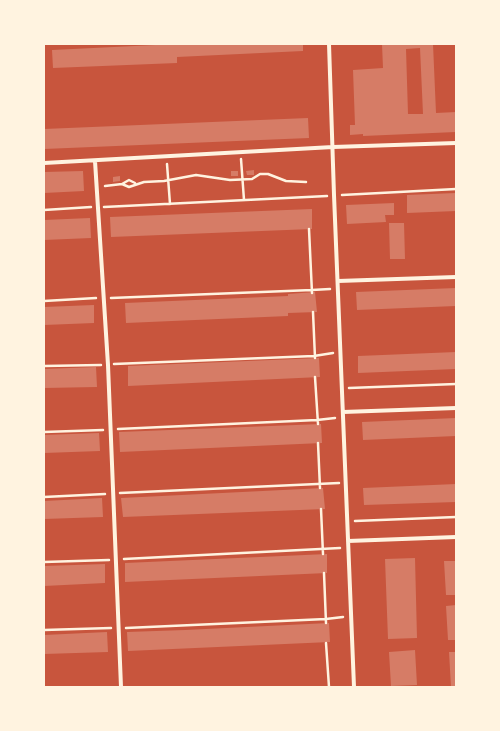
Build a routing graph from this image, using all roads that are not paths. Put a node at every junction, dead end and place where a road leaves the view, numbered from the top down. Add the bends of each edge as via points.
1 (329, 44) edge
2 (456, 143) edge
3 (333, 147) junction
4 (95, 161) junction
5 (44, 163) edge
6 (456, 277) edge
7 (338, 281) junction
8 (456, 408) edge
9 (343, 414) junction
10 (456, 537) edge
11 (348, 541) junction
12 (121, 687) edge
13 (354, 687) edge

1 - 3 street
2 - 3 street
3 - 4 street
3 - 7 street
4 - 5 street
4 - 12 street via 108,365
6 - 7 street
7 - 9 street
8 - 9 street
9 - 11 street
10 - 11 street
11 - 13 street

